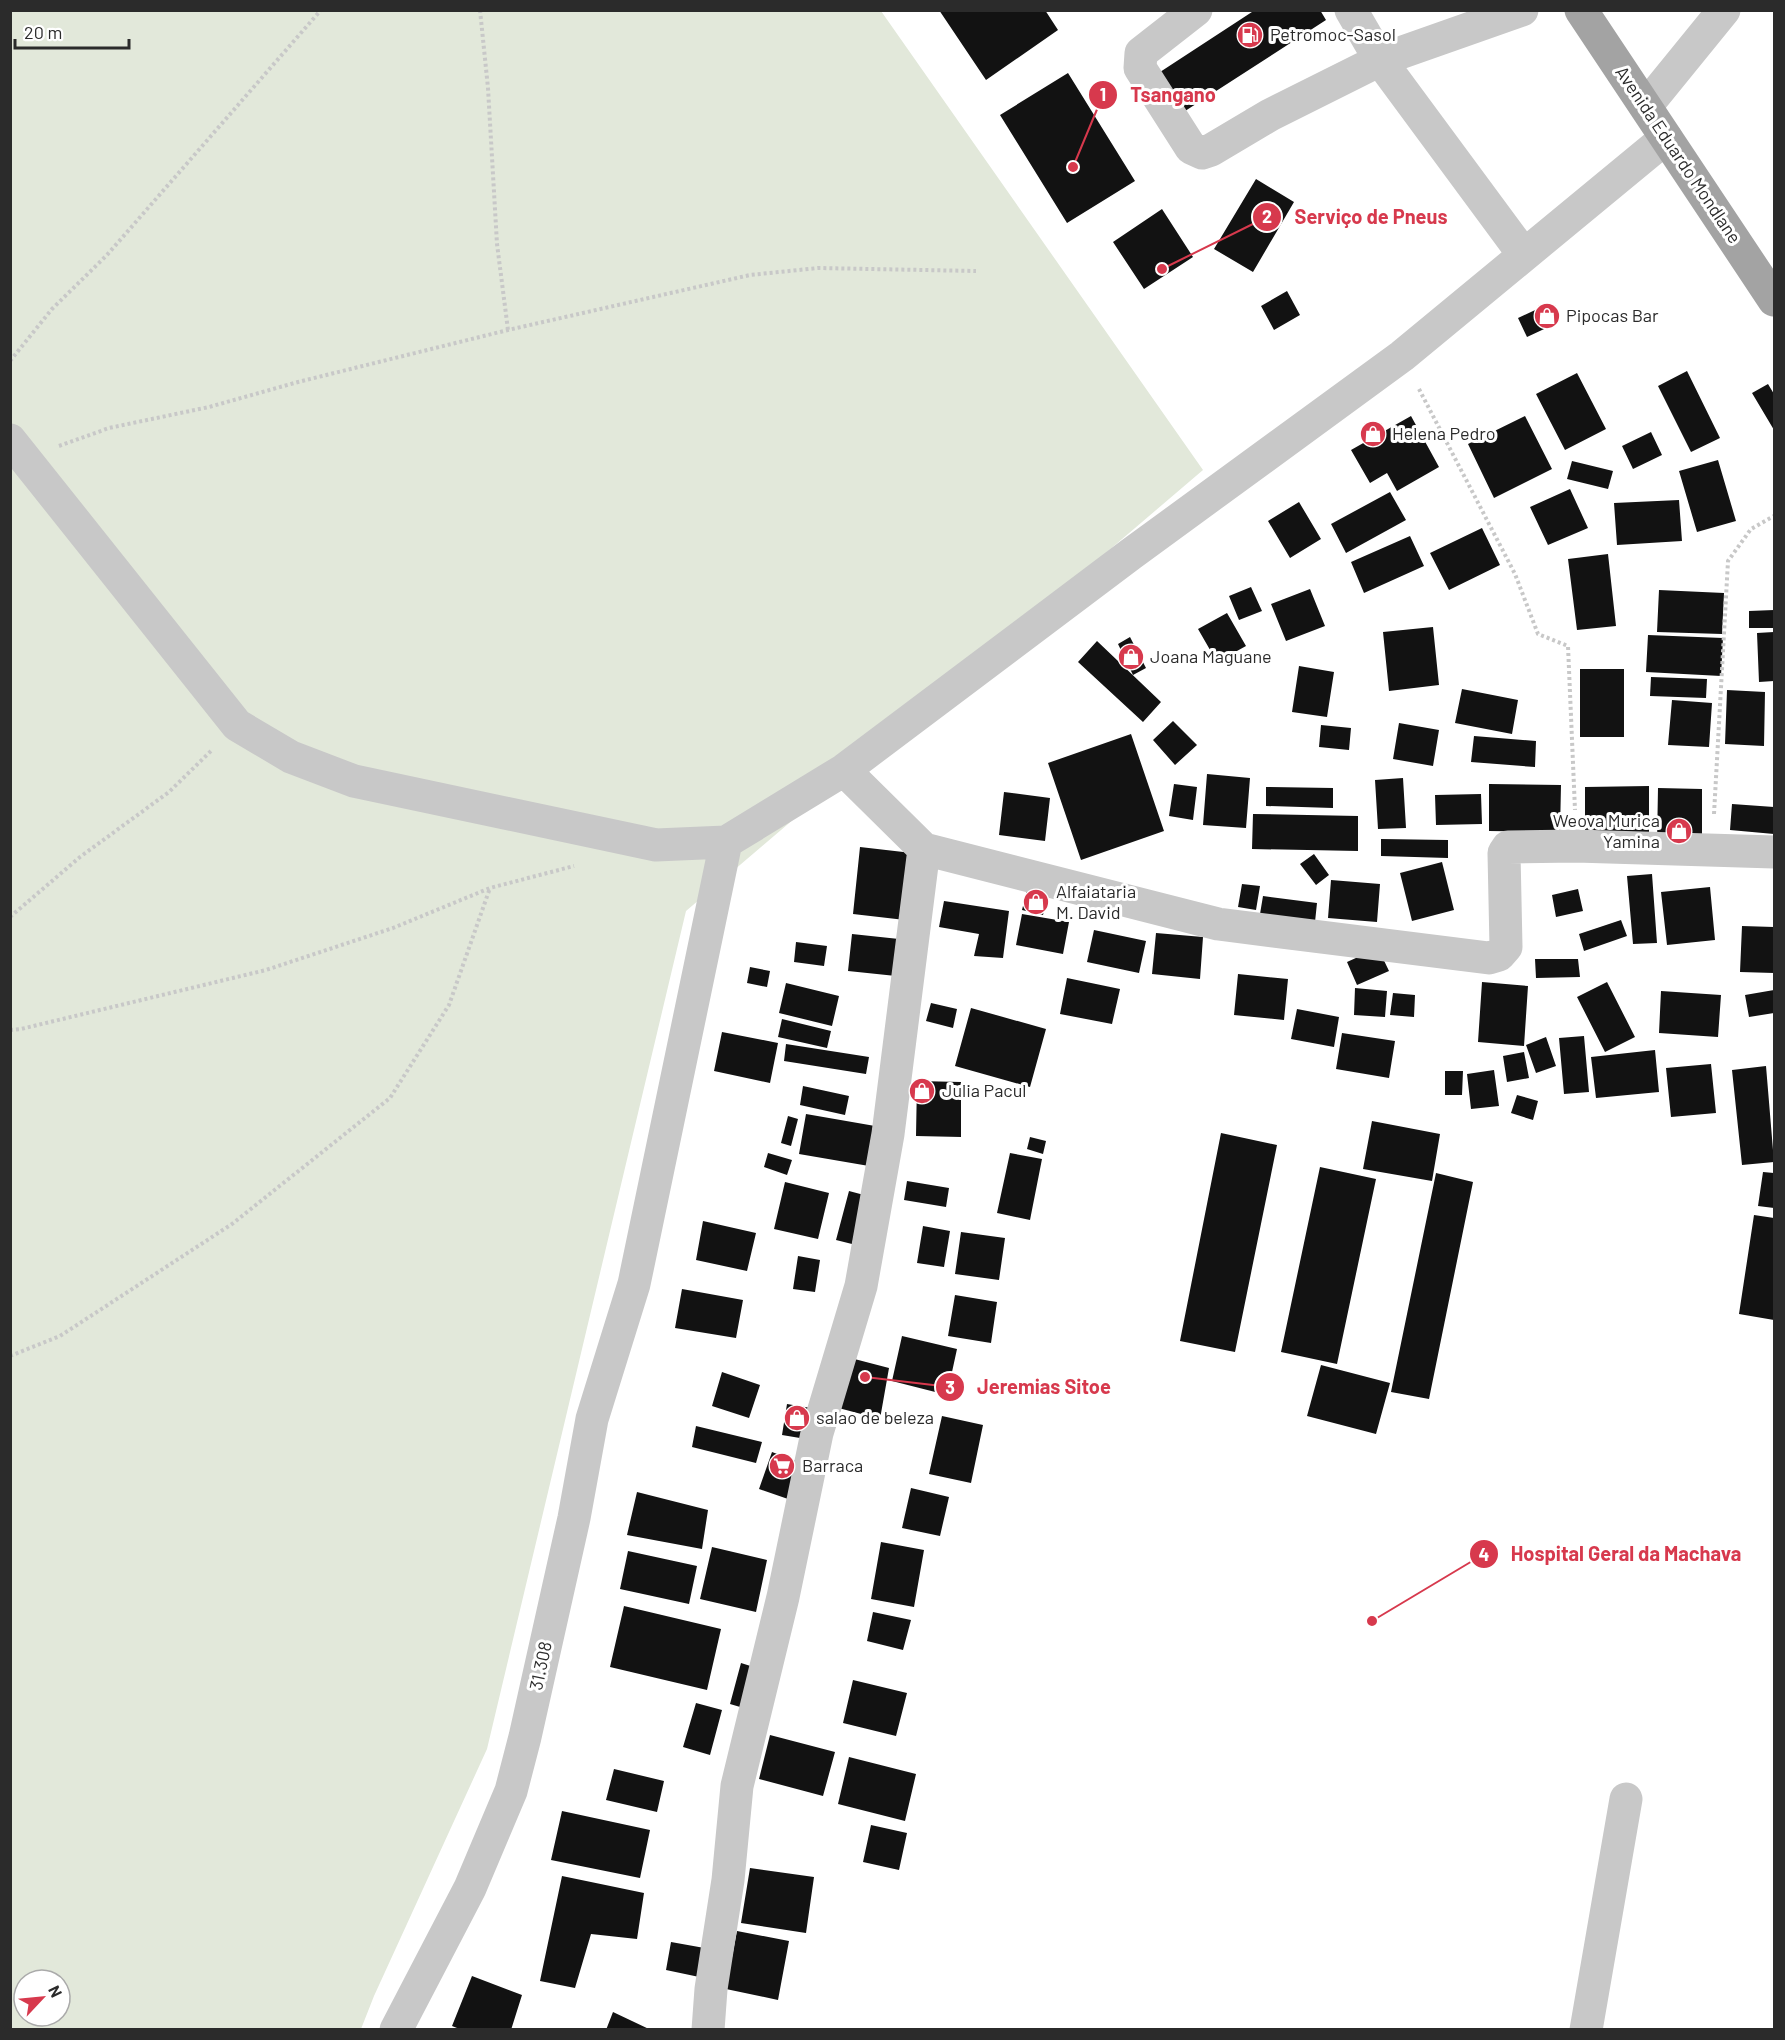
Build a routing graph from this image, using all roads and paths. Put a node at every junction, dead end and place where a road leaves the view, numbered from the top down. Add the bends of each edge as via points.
1 (321, 10) edge
2 (480, 10) edge
3 (1196, 10) edge
4 (1351, 10) edge
5 (1522, 10) edge
6 (1581, 10) edge
7 (1724, 10) edge
8 (1380, 60) junction
9 (1646, 106) junction
10 (1666, 138) junction
11 (1524, 255) junction
12 (976, 271) dead end
13 (1774, 300) edge
14 (508, 330) junction
15 (1402, 356) junction
16 (10, 361) edge
17 (18, 450) edge
18 (1774, 516) edge
19 (237, 725) junction
20 (844, 770) junction
21 (726, 842) junction
22 (1576, 846) junction
23 (924, 849) junction
24 (1712, 850) junction
25 (1774, 852) edge
26 (579, 865) dead end
27 (490, 888) junction
28 (10, 917) edge
29 (10, 1030) edge
30 (10, 1356) edge
31 (1626, 1799) dead end
32 (396, 2030) edge
33 (708, 2030) edge
34 (1586, 2030) edge

1 - 16 path via 107,255 52,309
2 - 14 path via 497,244
3 - 8 street via 1141,53 1140,68 1191,148 1202,153
4 - 8 street
5 - 8 street
6 - 9 main road, Avenida Eduardo Mondlane
7 - 9 street
8 - 11 street
9 - 10 main road, Avenida Eduardo Mondlane
10 - 11 street
10 - 13 main road, Avenida Eduardo Mondlane
11 - 15 street
12 - 14 path via 818,268 750,275
14 - 17 path via 209,407
15 - 20 street
15 - 22 path via 1515,574 1538,634 1568,646
17 - 19 street
18 - 24 path via 1751,529 1728,561
19 - 21 street via 291,757 354,781 656,845
19 - 28 path via 169,792 80,857
20 - 21 street
20 - 23 street
21 - 32 street, 31.308 via 634,1284 592,1419 574,1518 511,1791 470,1888
22 - 23 street via 1508,847 1504,853 1506,947 1489,958 1218,924
22 - 24 street
23 - 33 street via 888,1134 861,1286 817,1433 783,1597 737,1786
24 - 25 street
26 - 27 path
27 - 29 path via 393,927 266,970
27 - 30 path via 449,1005 390,1098 232,1224 60,1336
31 - 34 street

